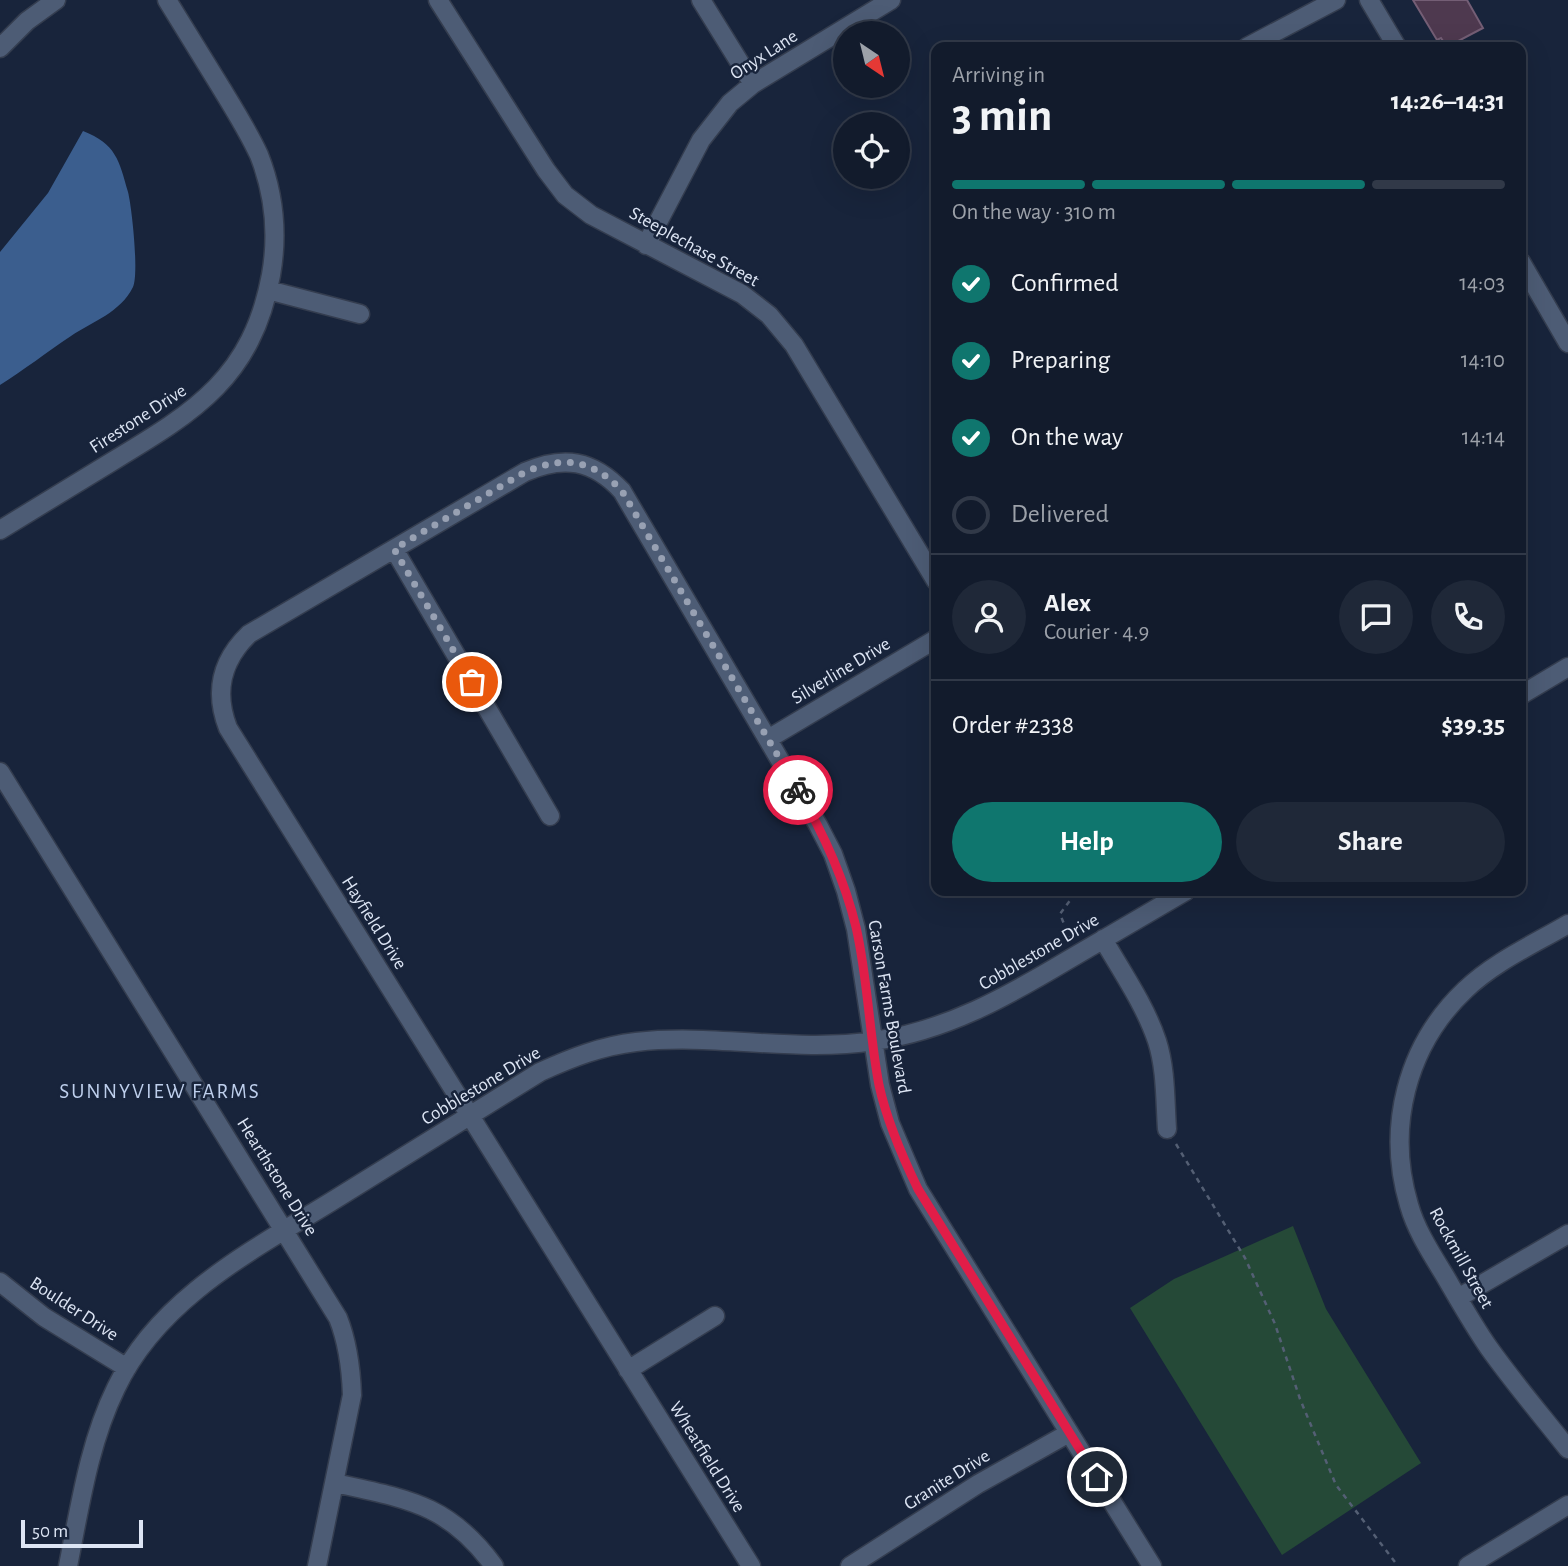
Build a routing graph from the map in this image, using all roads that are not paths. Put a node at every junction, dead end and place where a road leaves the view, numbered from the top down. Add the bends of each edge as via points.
1 (56, 0) edge
2 (167, 0) edge
3 (438, 0) edge
4 (701, 0) edge
5 (891, 0) edge
6 (1336, 0) edge
7 (1369, 0) edge
8 (1256, 42) edge
9 (1394, 42) edge
10 (0, 48) edge
11 (753, 84) junction
12 (646, 245) junction
13 (1526, 271) edge
14 (268, 290) junction
15 (360, 314) dead end
16 (1568, 343) edge
17 (0, 530) edge
18 (394, 549) junction
19 (931, 572) edge
20 (931, 642) edge
21 (1568, 667) edge
22 (1526, 692) edge
23 (768, 739) junction
24 (0, 772) edge
25 (550, 816) dead end
26 (1177, 896) edge
27 (1568, 924) edge
28 (1103, 939) junction
29 (873, 1041) junction
30 (469, 1116) junction
31 (1167, 1129) road end
32 (285, 1231) junction
33 (1568, 1234) edge
34 (0, 1282) edge
35 (1458, 1298) junction
36 (716, 1316) dead end
37 (127, 1368) junction
38 (628, 1370) junction
39 (1069, 1433) junction
40 (1568, 1449) edge
41 (335, 1483) junction
42 (1568, 1506) edge
43 (68, 1566) edge
44 (317, 1566) edge
45 (494, 1566) edge
46 (751, 1566) edge
47 (850, 1566) edge
48 (1152, 1566) edge
49 (1468, 1566) edge

1 - 10 street
2 - 14 street, Firestone Drive via 260,158 274,215
3 - 12 street, Steeplechase Street via 565,195
4 - 11 street
5 - 11 street, Onyx Lane
6 - 8 street
7 - 9 street
11 - 12 street, Onyx Lane via 730,103 701,140
12 - 19 street, Steeplechase Street via 742,294 769,314 794,345
13 - 16 street
14 - 15 street
14 - 17 street, Firestone Drive via 264,310 234,367 198,406
18 - 23 street, Carson Farms Boulevard via 543,464 578,463 595,469 622,491
18 - 25 street
18 - 30 street, Hayfield Drive via 249,634 228,660 222,676 222,712
20 - 23 street, Silverline Drive
21 - 22 street
23 - 29 street, Carson Farms Boulevard via 818,825 846,891
24 - 32 street, Hearthstone Drive
26 - 28 street, Cobblestone Drive
27 - 35 street, Rockmill Street via 1491,969 1446,1009 1416,1057 1405,1088 1398,1148 1406,1197 1421,1236
28 - 29 street, Cobblestone Drive via 974,1012 911,1034
28 - 31 street via 1158,1043
29 - 30 street, Cobblestone Drive via 830,1045 636,1042 573,1057
29 - 39 street, Carson Farms Boulevard via 890,1123 918,1189
30 - 32 street, Cobblestone Drive
30 - 38 street, Hayfield Drive
32 - 37 street, Cobblestone Drive via 184,1300
32 - 41 street, Hearthstone Drive via 326,1295 347,1340 352,1395
33 - 35 street
34 - 37 street, Boulder Drive via 44,1317
35 - 40 street, Rockmill Street via 1493,1353
36 - 38 street
37 - 43 street, Cobblestone Drive via 91,1457
38 - 46 street, Wheatfield Drive
39 - 47 street, Granite Drive via 978,1484
39 - 48 street, Carson Farms Boulevard
41 - 44 street, Hearthstone Drive
41 - 45 street via 399,1497 438,1512 462,1528
42 - 49 street

